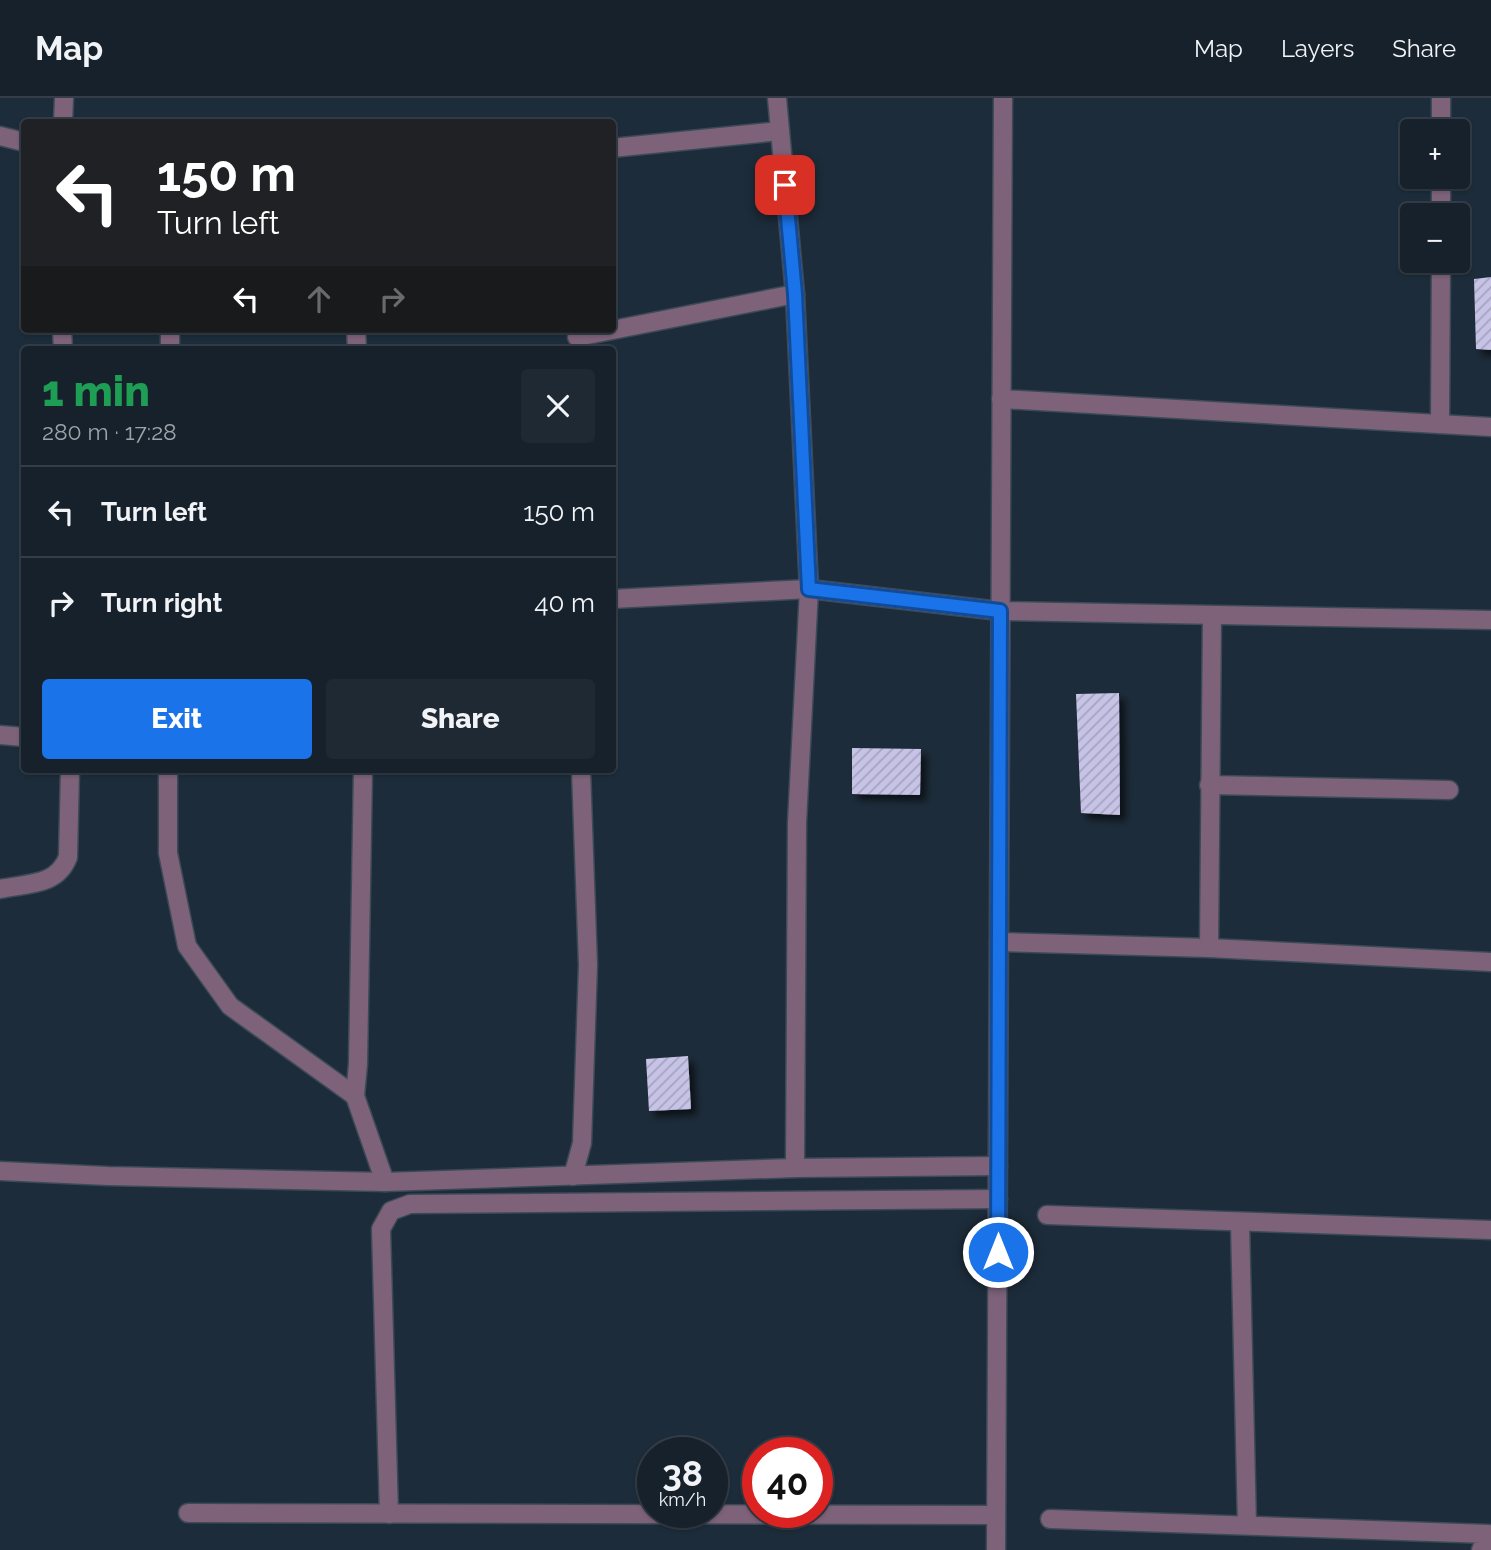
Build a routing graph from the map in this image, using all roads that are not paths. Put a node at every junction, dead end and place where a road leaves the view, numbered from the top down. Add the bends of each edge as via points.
1 (64, 98) edge
2 (777, 98) edge
3 (1003, 98) edge
4 (1441, 98) edge
5 (64, 119) edge
6 (1441, 119) edge
7 (780, 131) junction
8 (0, 136) edge
9 (21, 141) edge
10 (616, 148) edge
11 (1441, 273) edge
12 (795, 294) junction
13 (616, 331) edge
14 (606, 333) edge
15 (577, 339) edge
16 (1001, 399) junction
17 (1440, 424) junction
18 (1491, 427) edge
19 (809, 589) junction
20 (616, 599) edge
21 (1000, 611) junction
22 (1212, 616) junction
23 (1491, 620) edge
24 (0, 735) edge
25 (21, 737) edge
26 (70, 773) edge
27 (168, 773) edge
28 (363, 773) edge
29 (581, 773) edge
30 (1209, 785) junction
31 (1449, 790) dead end
32 (0, 889) edge
33 (999, 942) junction
34 (1209, 948) junction
35 (1491, 962) edge
36 (355, 1096) junction
37 (998, 1166) junction
38 (795, 1168) junction
39 (0, 1171) edge
40 (573, 1176) junction
41 (385, 1182) junction
42 (998, 1199) junction
43 (1047, 1215) dead end
44 (1240, 1223) junction
45 (1491, 1230) edge
46 (188, 1513) dead end
47 (389, 1514) junction
48 (996, 1515) junction
49 (1051, 1519) dead end
50 (1247, 1525) junction
51 (1487, 1537) edge
52 (996, 1550) edge

1 - 5 street
2 - 7 street
3 - 16 street
4 - 6 street
7 - 10 street
7 - 12 street
8 - 9 street
11 - 17 street
12 - 13 street
12 - 19 street
14 - 15 street
16 - 17 street
16 - 21 street
17 - 18 street
19 - 20 street
19 - 21 street
19 - 38 street via 797,823
21 - 22 street
21 - 33 street
22 - 23 street
22 - 30 street
24 - 25 street
26 - 32 street via 68,857 63,870 53,878
27 - 36 street via 168,853 187,946 230,1006
28 - 36 street
29 - 40 street via 588,965 582,1143
30 - 31 street
30 - 34 street
33 - 34 street
33 - 37 street
34 - 35 street
36 - 41 street
37 - 38 street
37 - 42 street
38 - 40 street
39 - 41 street
40 - 41 street
42 - 47 street via 411,1203 391,1211 381,1229
42 - 48 street
43 - 44 street
44 - 45 street
44 - 50 street
46 - 47 street
47 - 48 street
48 - 52 street
49 - 50 street
50 - 51 street

